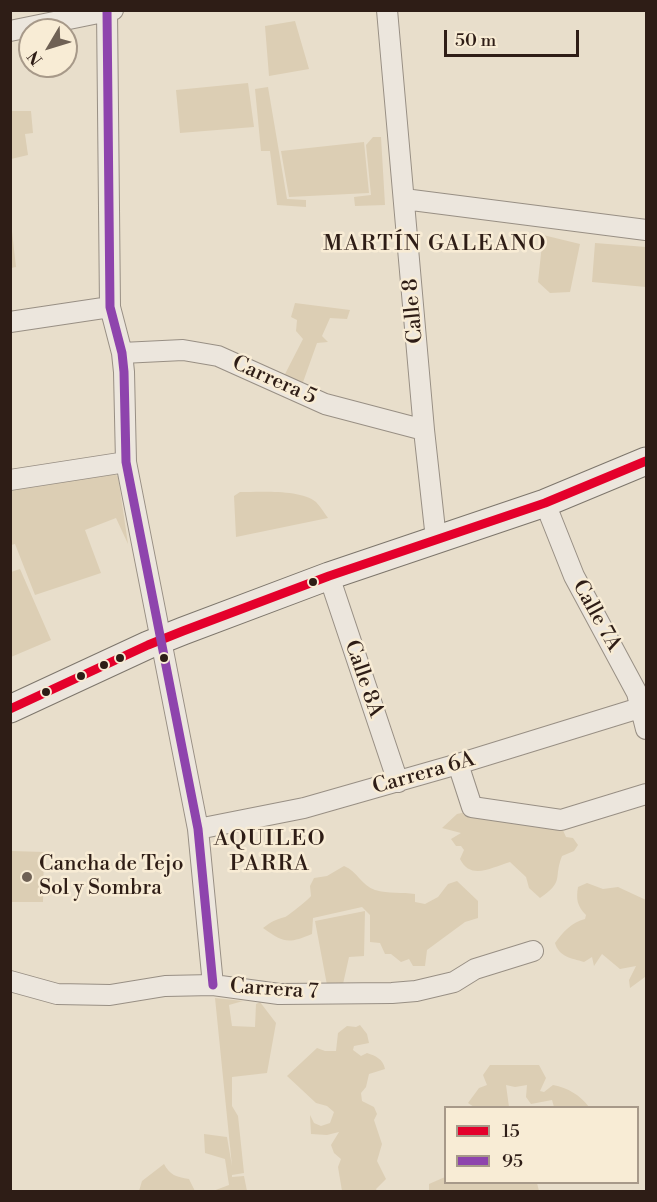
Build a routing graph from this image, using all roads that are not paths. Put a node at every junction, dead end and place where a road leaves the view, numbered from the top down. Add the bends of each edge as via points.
1 (387, 10) edge
2 (109, 11) edge
3 (10, 31) edge
4 (404, 199) junction
5 (646, 230) edge
6 (110, 307) junction
7 (10, 322) edge
8 (122, 353) junction
9 (424, 430) junction
10 (646, 461) edge
11 (126, 462) junction
12 (10, 480) edge
13 (545, 503) junction
14 (436, 539) junction
15 (329, 576) junction
16 (162, 639) junction
17 (644, 707) edge
18 (10, 709) edge
19 (646, 729) edge
20 (458, 764) junction
21 (398, 782) junction
22 (646, 795) edge
23 (198, 829) junction
24 (533, 951) dead end
25 (10, 981) edge
26 (213, 985) junction

1 - 4 street, Calle 8
2 - 3 street
2 - 6 street
4 - 5 street
4 - 9 street, Calle 8
6 - 7 street
6 - 8 street
8 - 9 street, Carrera 5 via 183,350 218,356 325,404
8 - 11 street
9 - 14 street, Calle 8
10 - 13 main road
11 - 12 street
11 - 16 street
13 - 14 main road
13 - 17 street, Calle 7A via 574,576
14 - 15 main road
15 - 16 main road
15 - 21 street, Calle 8A
16 - 18 main road
16 - 23 street
17 - 19 street, Calle 7A
17 - 20 street, Carrera 6A
20 - 21 street, Carrera 6A
20 - 22 street via 472,807 561,820
21 - 23 street, Carrera 6A via 304,808
23 - 26 street
24 - 26 street, Carrera 7 via 416,991 279,994
25 - 26 street, Carrera 7 via 57,994 110,995 165,986

